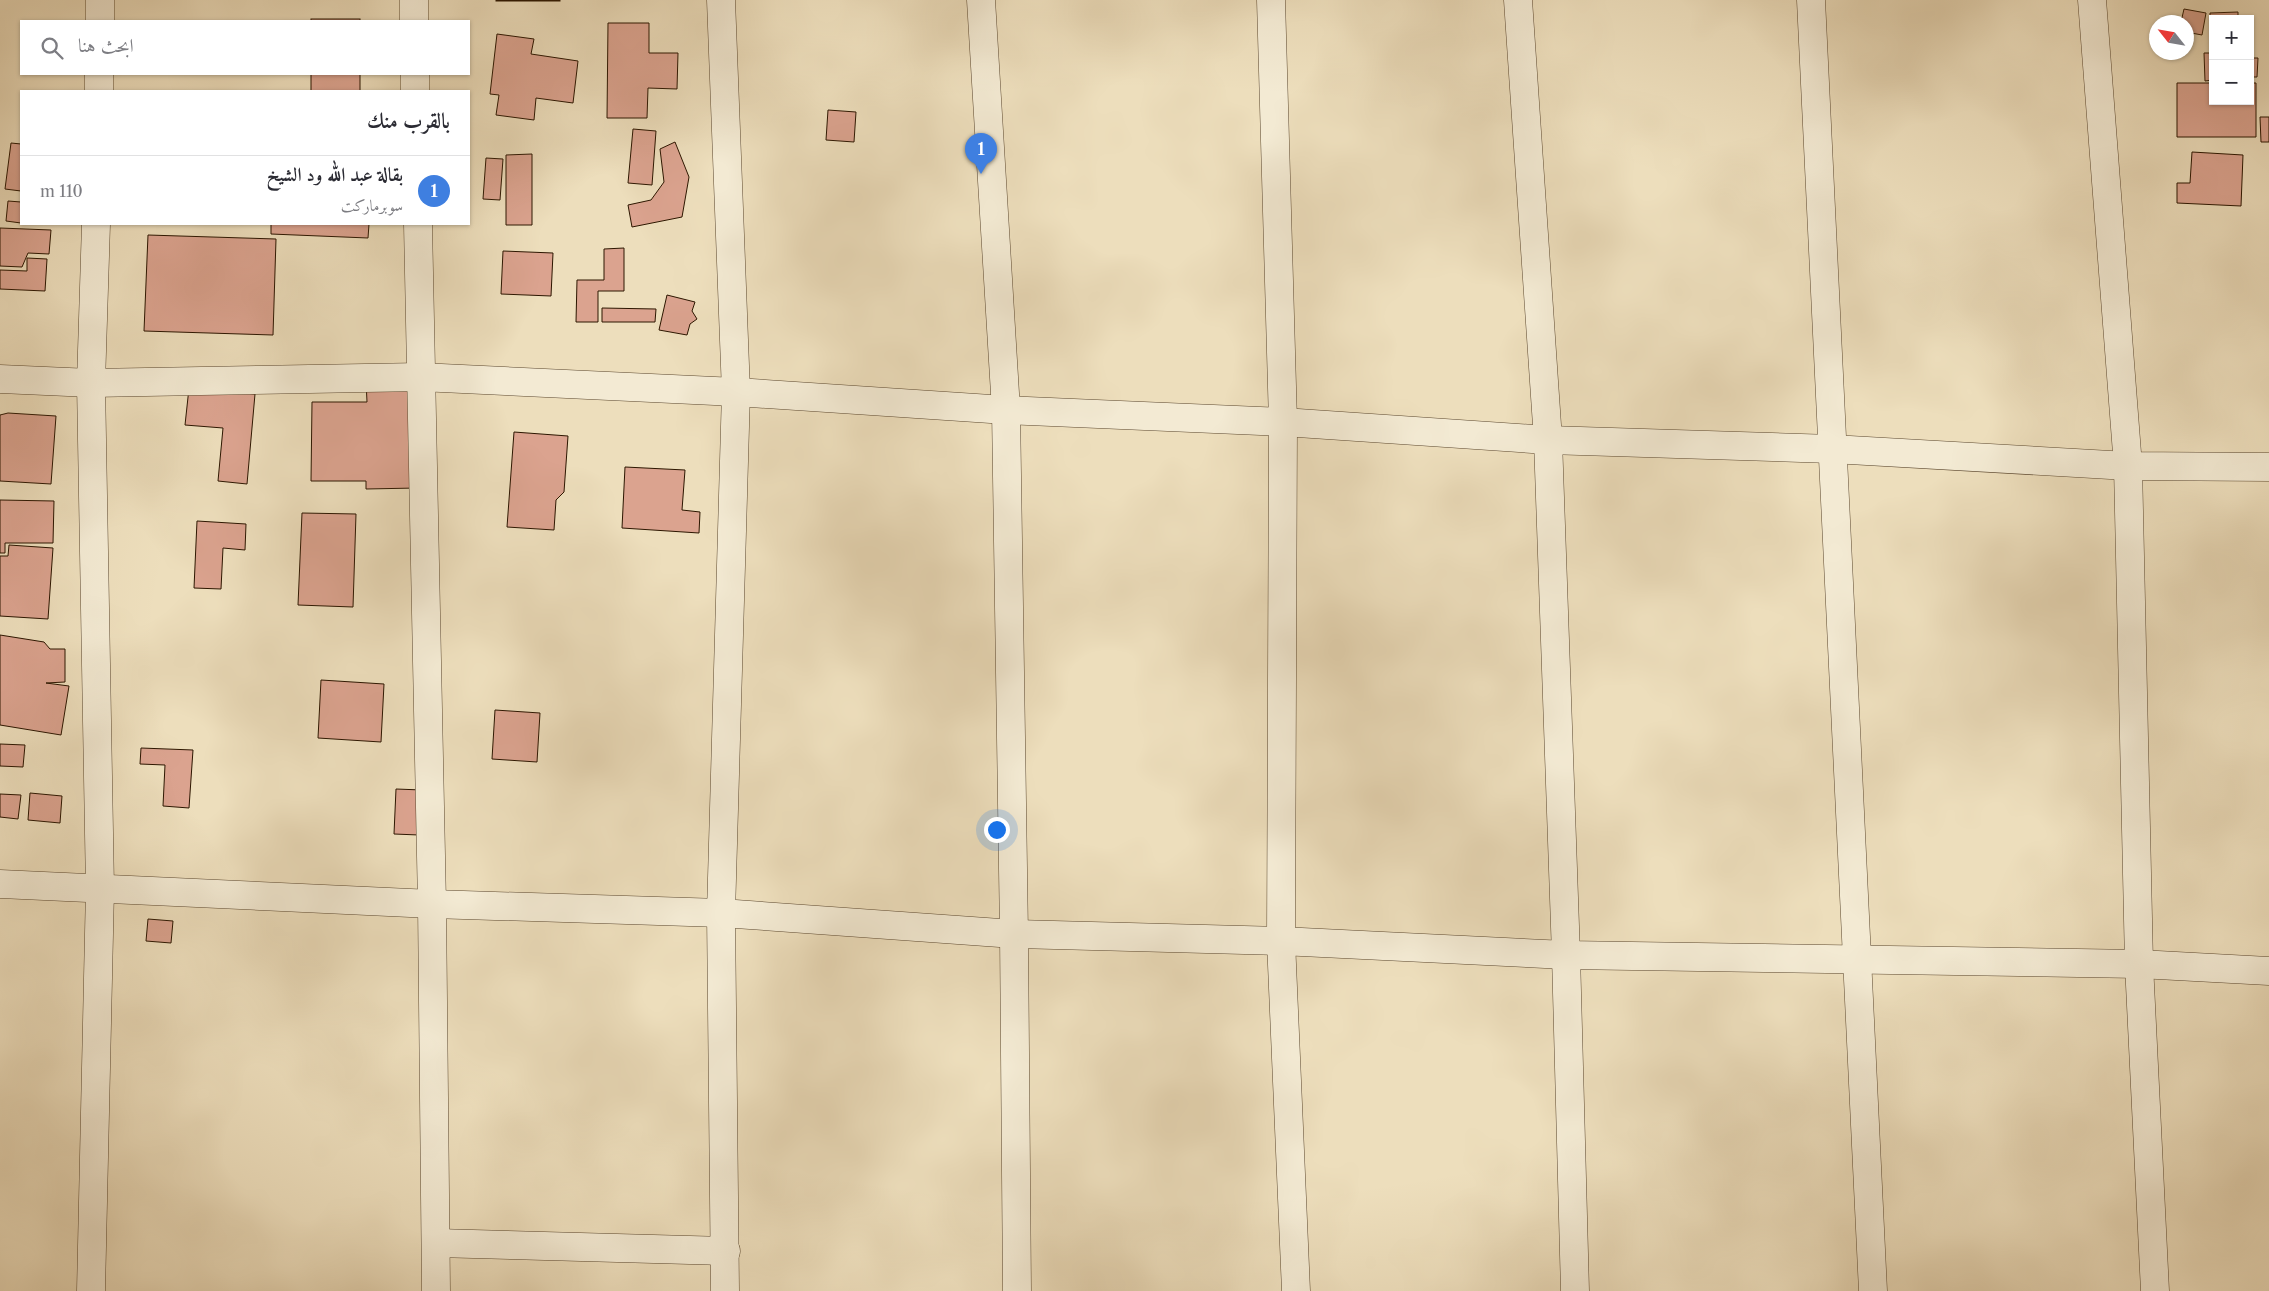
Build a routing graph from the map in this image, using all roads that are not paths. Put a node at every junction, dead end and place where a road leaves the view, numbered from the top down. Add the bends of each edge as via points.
1 (100, 0) edge
2 (414, 0) edge
3 (721, 0) edge
4 (981, 0) edge
5 (1271, 0) edge
6 (1518, 0) edge
7 (1811, 0) edge
8 (2092, 0) edge
9 (100, 20) edge
10 (414, 20) edge
11 (99, 75) edge
12 (415, 75) edge
13 (99, 90) edge
14 (415, 90) edge
15 (96, 225) edge
16 (418, 225) edge
17 (420, 377) junction
18 (0, 379) edge
19 (92, 383) junction
20 (736, 392) junction
21 (1006, 410) junction
22 (1283, 422) junction
23 (1548, 440) junction
24 (1832, 449) junction
25 (2128, 466) junction
26 (2269, 467) edge
27 (0, 884) edge
28 (100, 889) junction
29 (432, 904) junction
30 (721, 913) junction
31 (1014, 934) junction
32 (1281, 941) junction
33 (1566, 955) junction
34 (1858, 959) junction
35 (2139, 964) junction
36 (2269, 971) edge
37 (436, 1243) junction
38 (726, 1251) junction
39 (91, 1291) edge
40 (436, 1291) edge
41 (726, 1291) edge
42 (1017, 1291) edge
43 (1296, 1291) edge
44 (1575, 1291) edge
45 (1873, 1291) edge
46 (2155, 1291) edge

1 - 9 street
2 - 10 street
3 - 20 street
4 - 21 street
5 - 22 street
6 - 23 street
7 - 24 street
8 - 25 street
11 - 13 street
12 - 14 street
15 - 19 street
16 - 17 street
17 - 19 street
17 - 20 street
17 - 29 street
18 - 19 street
19 - 28 street
20 - 21 street
20 - 30 street
21 - 22 street
21 - 31 street
22 - 23 street
22 - 32 street
23 - 24 street
23 - 33 street
24 - 25 street
24 - 34 street
25 - 26 street
25 - 35 street
27 - 28 street
28 - 29 street
28 - 39 street
29 - 30 street
29 - 37 street
30 - 31 street
30 - 38 street
31 - 32 street
31 - 42 street
32 - 33 street
32 - 43 street
33 - 34 street
33 - 44 street
34 - 35 street
34 - 45 street
35 - 36 street
35 - 46 street
37 - 38 street
37 - 40 street
38 - 41 street

